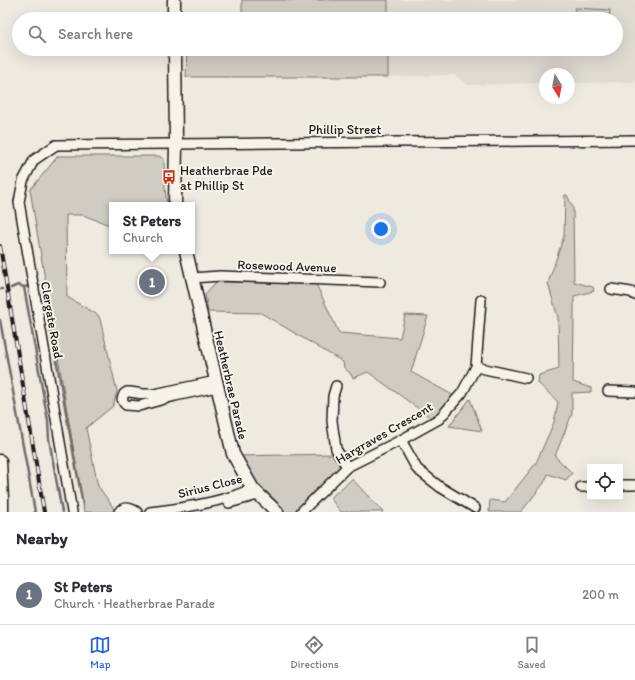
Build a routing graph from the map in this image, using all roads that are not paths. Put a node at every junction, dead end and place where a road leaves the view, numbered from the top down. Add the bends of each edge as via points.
1 (174, 0) edge
2 (174, 12) edge
3 (174, 56) edge
4 (635, 140) edge
5 (176, 143) junction
6 (56, 145) joint
7 (175, 202) edge
8 (187, 254) edge
9 (192, 278) junction
10 (380, 282) dead end
11 (611, 289) dead end
12 (635, 295) edge
13 (480, 300) dead end
14 (476, 367) junction
15 (526, 378) dead end
16 (216, 384) junction
17 (336, 386) dead end
18 (608, 391) dead end
19 (635, 392) edge
20 (401, 440) junction
21 (0, 461) edge
22 (347, 467) junction
23 (623, 485) edge
24 (635, 485) edge
25 (256, 492) junction
26 (475, 508) dead end
27 (2, 512) edge
28 (72, 512) edge
29 (119, 512) edge
30 (137, 512) edge
31 (150, 512) edge
32 (188, 512) edge
33 (277, 512) edge
34 (301, 512) edge

1 - 2 street
3 - 5 street
4 - 5 street, Phillip Street
5 - 6 street, Phillip Street
5 - 7 street
6 - 28 street, Clergate Road via 34,160 23,181 19,202
8 - 9 street, Heatherbrae Parade
9 - 10 street, Rosewood Avenue via 220,276
9 - 16 street, Heatherbrae Parade
11 - 12 street
13 - 14 street, Hargraves Crescent
14 - 15 street
14 - 20 street, Hargraves Crescent via 462,393 438,419
16 - 16 street via 139,406 126,406 122,399 127,392 154,394
16 - 25 street, Heatherbrae Parade via 233,454
17 - 22 street via 332,421 336,449
18 - 19 street
20 - 22 street, Hargraves Crescent
20 - 26 street via 417,469 440,487
21 - 27 street
22 - 34 street, Hargraves Crescent
23 - 24 street
25 - 31 street, Sirius Close
25 - 32 street, Sirius Close via 208,509
25 - 33 street, Heatherbrae Parade
29 - 30 street via 123,508

